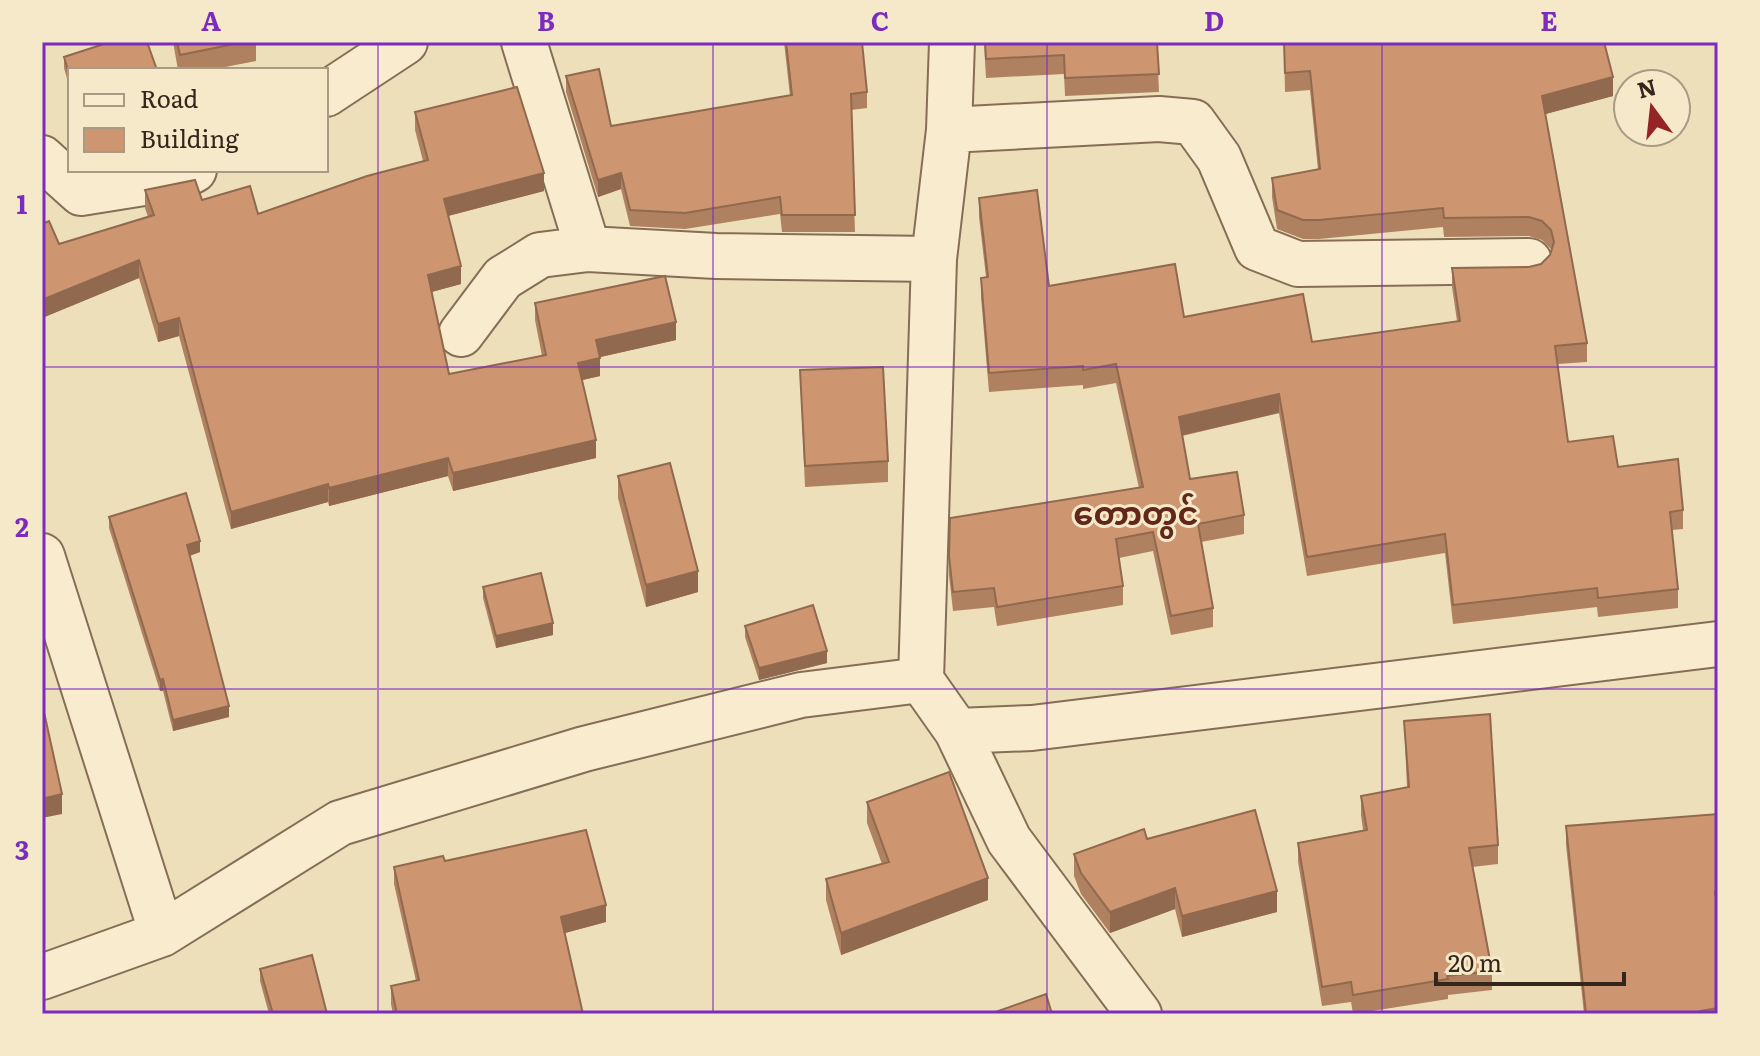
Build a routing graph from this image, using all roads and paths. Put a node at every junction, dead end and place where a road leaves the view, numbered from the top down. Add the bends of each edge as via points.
1 (405, 42) edge
2 (524, 42) edge
3 (952, 42) edge
4 (328, 93) edge
5 (949, 130) junction
6 (42, 158) edge
7 (190, 172) edge
8 (588, 249) junction
9 (934, 259) junction
10 (1529, 261) dead end
11 (461, 334) dead end
12 (42, 556) edge
13 (1718, 644) edge
14 (921, 680) junction
15 (957, 731) junction
16 (162, 934) junction
17 (42, 977) edge
18 (1139, 1014) edge

1 - 4 street
2 - 8 street
3 - 5 street
5 - 9 street
5 - 10 street via 1159,119 1193,122 1219,158 1257,248 1298,264
6 - 7 street via 81,193
8 - 9 street
8 - 11 street via 540,255 503,278
9 - 14 street
12 - 16 street
13 - 15 street via 1032,728
14 - 15 street
14 - 16 street via 801,695 584,749 340,823
15 - 18 street via 1009,840
16 - 17 street

